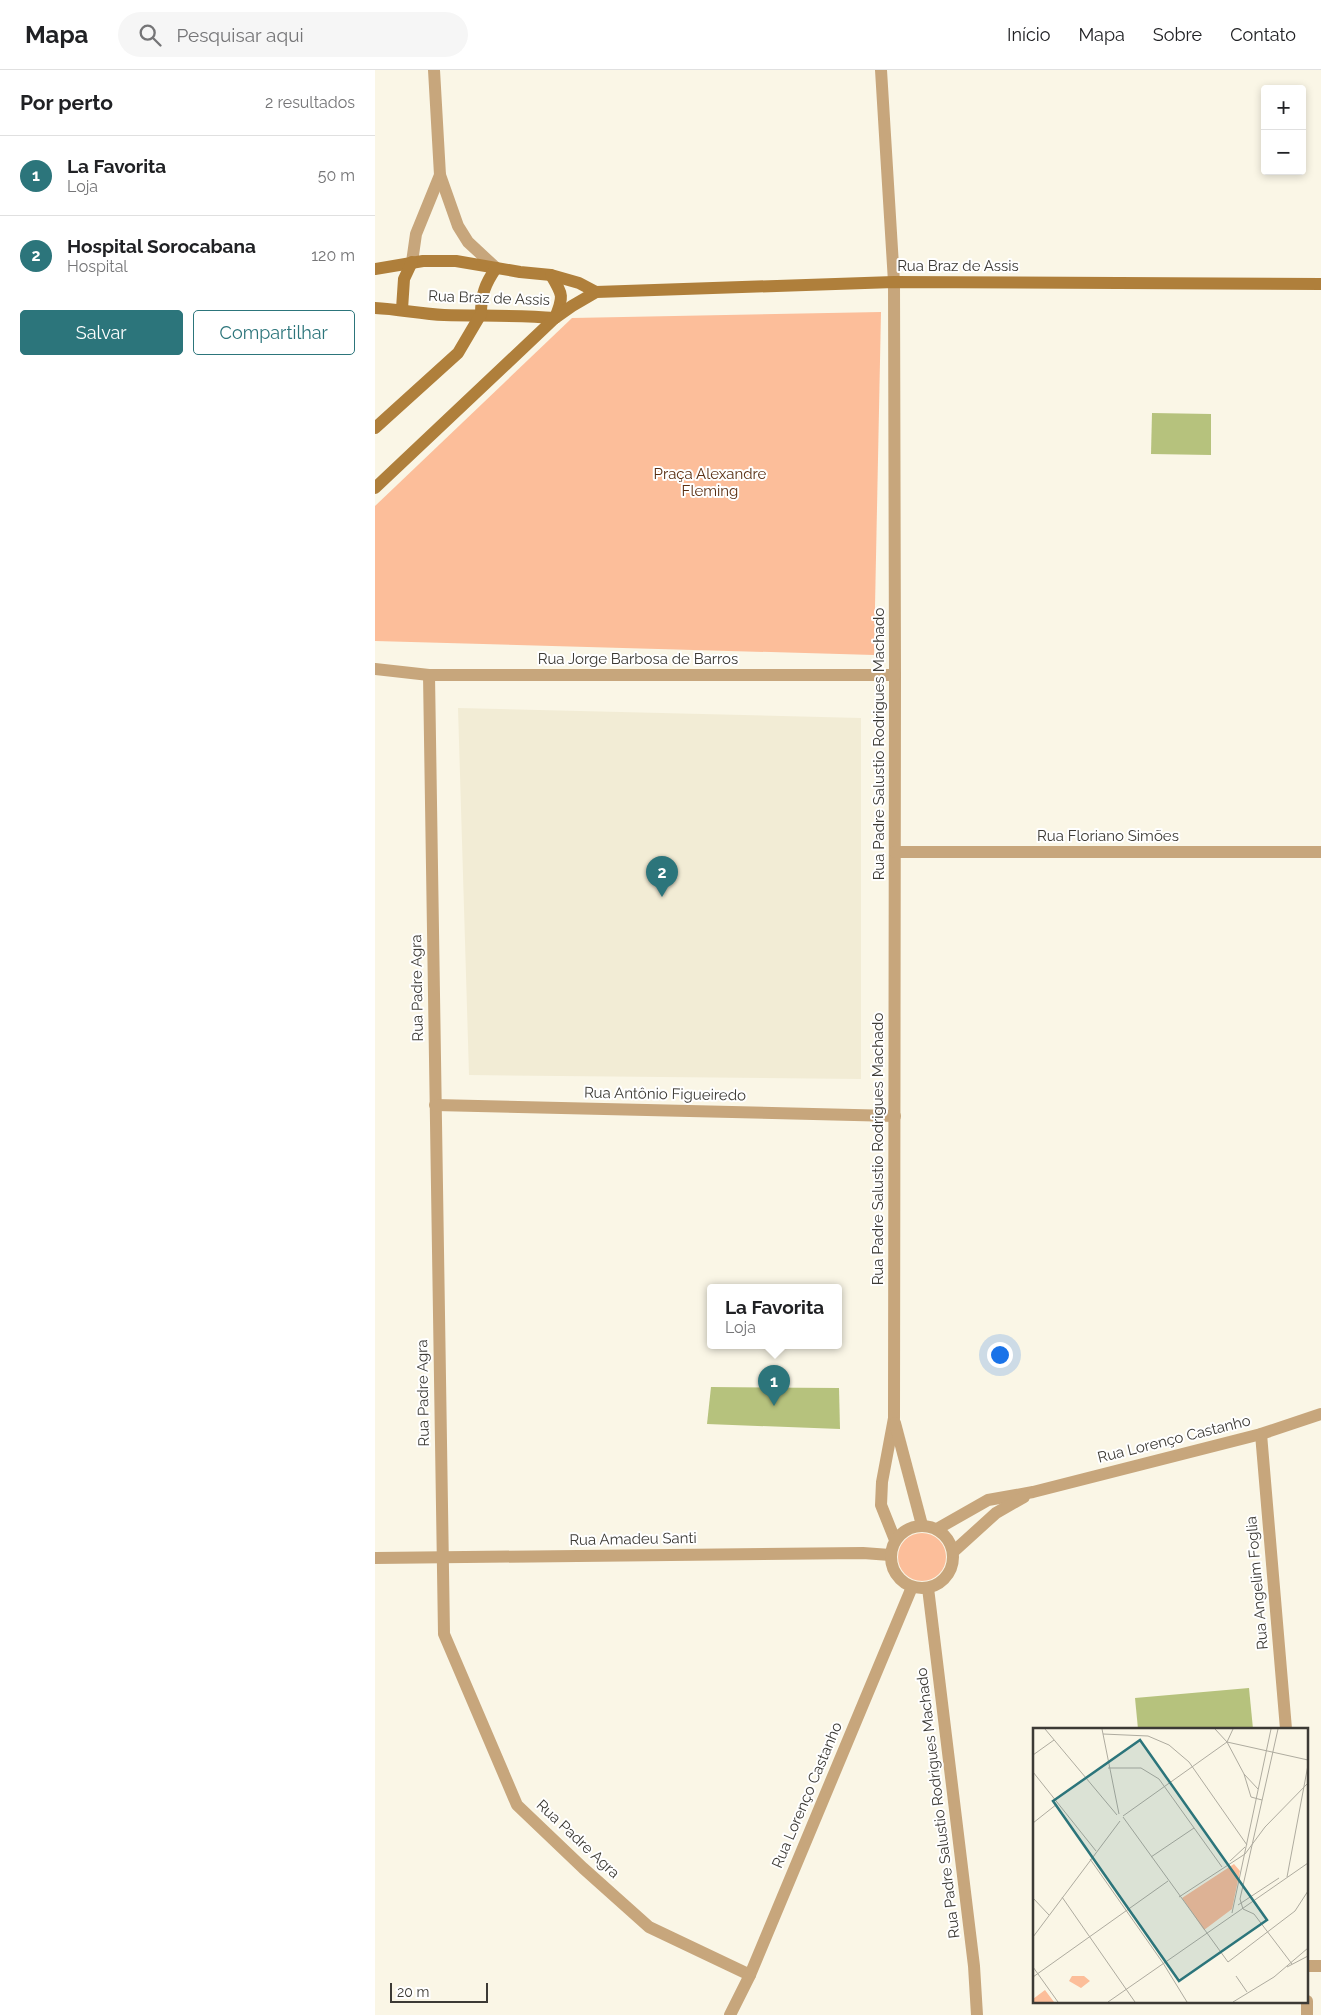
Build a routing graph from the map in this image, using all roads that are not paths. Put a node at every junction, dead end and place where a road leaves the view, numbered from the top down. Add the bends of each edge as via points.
1 (434, 70) edge
2 (881, 70) edge
3 (440, 176) junction
4 (412, 262) junction
5 (495, 268) junction
6 (375, 269) edge
7 (551, 275) junction
8 (894, 282) junction
9 (1321, 284) edge
10 (596, 292) junction
11 (375, 308) edge
12 (402, 309) junction
13 (481, 314) junction
14 (555, 318) junction
15 (375, 428) edge
16 (375, 488) edge
17 (377, 670) edge
18 (429, 675) junction
19 (895, 675) junction
20 (895, 852) junction
21 (1321, 852) edge
22 (435, 1105) junction
23 (895, 1116) junction
24 (1321, 1414) edge
25 (894, 1418) junction
26 (1261, 1434) junction
27 (1033, 1492) junction
28 (922, 1525) junction
29 (937, 1529) junction
30 (895, 1540) junction
31 (953, 1552) junction
32 (891, 1555) junction
33 (442, 1557) junction
34 (375, 1558) edge
35 (911, 1586) junction
36 (928, 1588) junction
37 (1286, 1728) edge
38 (749, 1975) junction
39 (1307, 2002) edge
40 (730, 2015) edge
41 (977, 2015) edge
42 (1307, 2015) edge

1 - 3 street
2 - 8 street, Rua Padre Salustio Rodrigues Machado
3 - 4 street via 416,234
3 - 5 street via 458,226 468,242
4 - 5 main road, Rua Braz de Assis via 456,261
4 - 6 main road, Rua Braz de Assis
4 - 12 main road via 403,279
5 - 7 main road, Rua Braz de Assis
5 - 13 main road via 483,291
7 - 10 main road, Rua Braz de Assis
7 - 14 main road via 562,301
8 - 9 main road, Rua Braz de Assis
8 - 10 main road, Rua Braz de Assis
8 - 19 street, Rua Padre Salustio Rodrigues Machado
10 - 14 main road, Rua Braz de Assis
11 - 12 main road, Rua Braz de Assis
12 - 13 main road, Rua Braz de Assis via 443,315
13 - 14 main road, Rua Braz de Assis
13 - 15 main road via 459,353
14 - 16 main road
17 - 18 street, Rua Jorge Barbosa de Barros
18 - 19 street, Rua Jorge Barbosa de Barros
18 - 22 street, Rua Padre Agra
19 - 20 street, Rua Padre Salustio Rodrigues Machado
20 - 21 street, Rua Floriano Simões
20 - 23 street, Rua Padre Salustio Rodrigues Machado
22 - 23 street, Rua Antônio Figueiredo
22 - 33 street, Rua Padre Agra
23 - 25 street, Rua Padre Salustio Rodrigues Machado
24 - 26 street, Rua Lorenço Castanho
25 - 28 street, Rua Padre Salustio Rodrigues Machado
25 - 30 street, Rua Padre Salustio Rodrigues Machado via 881,1505
26 - 27 street, Rua Lorenço Castanho
26 - 37 street, Rua Angelim Foglia
27 - 29 street, Rua Lorenço Castanho via 988,1500
27 - 31 street, Rua Lorenço Castanho via 996,1513
28 - 29 street
28 - 30 street via 907,1529
29 - 31 street
30 - 32 street
31 - 36 street via 952,1568 942,1581
32 - 33 street, Rua Amadeu Santi
32 - 35 street via 896,1574
33 - 34 street, Rua Amadeu Santi
33 - 38 street, Rua Padre Agra via 444,1634 517,1805 649,1927
35 - 36 street
35 - 38 street, Rua Lorenço Castanho
36 - 41 street, Rua Padre Salustio Rodrigues Machado via 974,1966
38 - 40 street, Rua Lorenço Castanho
39 - 42 street

